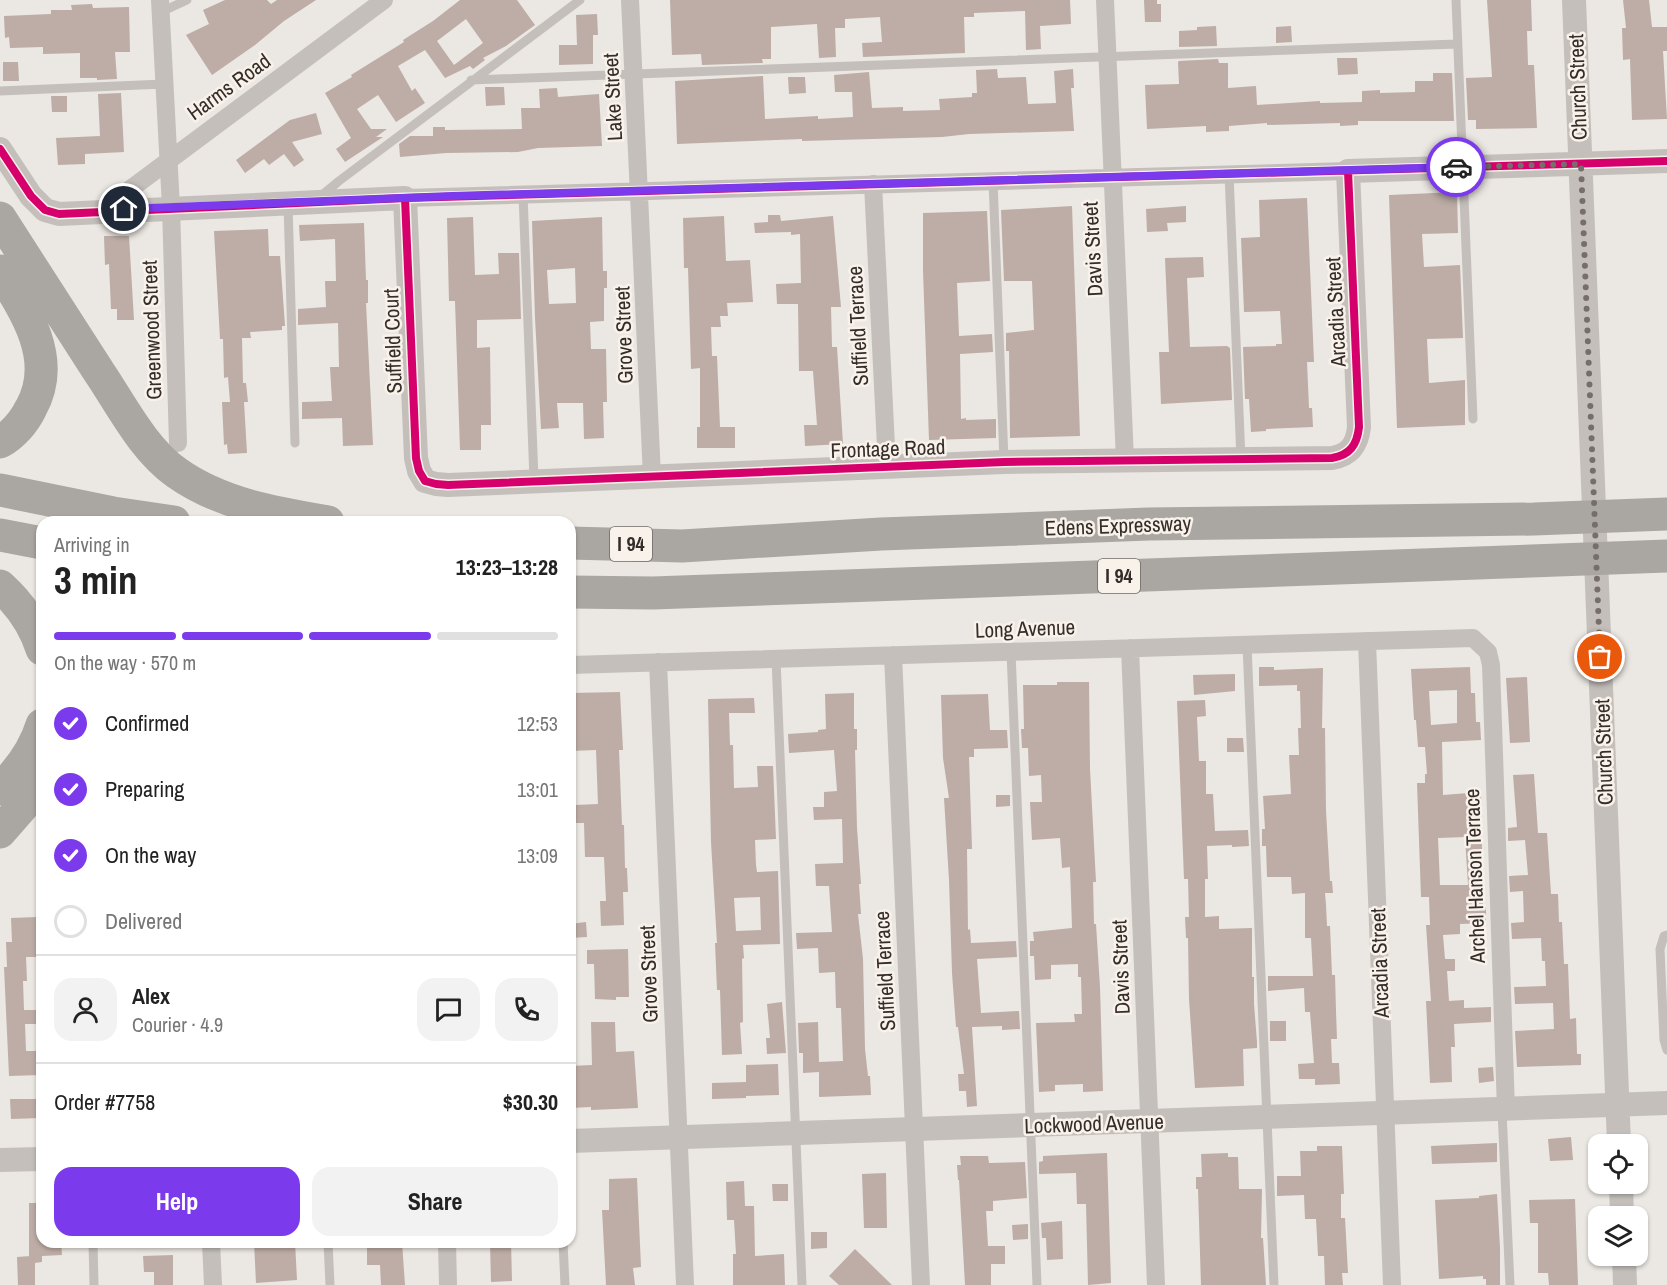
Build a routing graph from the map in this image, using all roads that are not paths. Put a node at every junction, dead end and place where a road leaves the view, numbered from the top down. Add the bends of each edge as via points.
1 (187, 0) edge
2 (384, 0) edge
3 (580, 0) edge
4 (630, 0) edge
5 (1105, 0) edge
6 (1456, 0) edge
7 (1574, 0) edge
8 (161, 6) edge
9 (1458, 44) junction
10 (1107, 58) junction
11 (634, 74) junction
12 (471, 80) junction
13 (164, 84) junction
14 (0, 91) edge
15 (0, 149) edge
16 (168, 159) junction
17 (1667, 161) edge
18 (1581, 164) junction
19 (1463, 167) junction
20 (1348, 171) junction
21 (1229, 174) junction
22 (1113, 177) junction
23 (993, 181) junction
24 (873, 184) junction
25 (640, 191) junction
26 (523, 194) junction
27 (405, 198) junction
28 (316, 201) junction
29 (288, 202) junction
30 (171, 207) junction
31 (101, 211) junction
32 (0, 218) edge
33 (0, 271) edge
34 (1473, 419) dead end
35 (0, 442) edge
36 (178, 443) dead end
37 (295, 443) dead end
38 (1352, 450) joint
39 (1241, 459) junction
40 (1125, 460) junction
41 (1004, 462) junction
42 (887, 467) junction
43 (652, 477) junction
44 (425, 480) joint
45 (534, 481) junction
46 (0, 490) edge
47 (1667, 514) edge
48 (133, 516) edge
49 (294, 516) edge
50 (0, 535) edge
51 (36, 542) edge
52 (576, 543) edge
53 (1667, 556) edge
54 (0, 586) edge
55 (576, 592) edge
56 (36, 635) edge
57 (1367, 641) junction
58 (1480, 643) joint
59 (1247, 645) junction
60 (1130, 648) junction
61 (1011, 652) junction
62 (893, 656) junction
63 (776, 659) junction
64 (658, 662) junction
65 (576, 665) edge
66 (36, 742) edge
67 (0, 789) edge
68 (36, 791) edge
69 (0, 832) edge
70 (1667, 935) edge
71 (1667, 1050) edge
72 (1667, 1104) edge
73 (1618, 1106) junction
74 (1504, 1110) junction
75 (1386, 1114) junction
76 (1267, 1118) junction
77 (1150, 1122) junction
78 (1030, 1126) junction
79 (914, 1130) junction
80 (795, 1134) junction
81 (1619, 1134) edge
82 (678, 1138) junction
83 (576, 1141) edge
84 (36, 1159) edge
85 (0, 1160) edge
86 (93, 1248) edge
87 (211, 1248) edge
88 (328, 1248) edge
89 (447, 1248) edge
90 (563, 1248) edge
91 (1624, 1266) edge
92 (94, 1285) edge
93 (213, 1285) edge
94 (330, 1285) edge
95 (448, 1285) edge
96 (565, 1285) edge
97 (685, 1285) edge
98 (802, 1285) edge
99 (921, 1285) edge
100 (1037, 1285) edge
101 (1156, 1285) edge
102 (1274, 1285) edge
103 (1392, 1285) edge
104 (1510, 1285) edge
105 (1625, 1285) edge

1 - 8 lane
2 - 16 street, Harms Road
3 - 12 lane
4 - 11 street, Lake Street
5 - 10 street, Davis Street
6 - 9 lane
7 - 18 street, Church Street
8 - 13 street, Greenwood Street
9 - 10 lane
9 - 19 lane
10 - 11 lane
10 - 22 street, Davis Street
11 - 12 lane
11 - 25 street, Lake Street
12 - 28 lane
13 - 14 lane
13 - 16 street, Greenwood Street
15 - 31 street via 45,210 59,214
16 - 30 street, Greenwood Street
16 - 31 street, Harms Road
17 - 18 street
18 - 19 street
18 - 73 street, Church Street
19 - 20 street
19 - 34 lane
20 - 21 street
20 - 38 street, Arcadia Street via 1359,428
21 - 22 street
21 - 39 lane
22 - 23 street
22 - 40 street, Davis Street
23 - 24 street
23 - 41 lane
24 - 25 street
24 - 42 street, Suffield Terrace
25 - 26 street
25 - 43 street, Grove Street
26 - 27 street
26 - 45 lane
27 - 28 street
27 - 44 street, Suffield Court via 416,458
28 - 29 street
29 - 30 street
29 - 37 lane
30 - 31 street
30 - 36 street, Greenwood Street
32 - 49 highway via 128,415 164,463 217,496
33 - 35 highway via 34,329 41,358 34,403 18,428
38 - 39 street, Frontage Road via 1332,458
39 - 40 street, Frontage Road
40 - 41 street, Frontage Road
41 - 42 street, Frontage Road
42 - 43 street, Frontage Road
43 - 45 street, Frontage Road
44 - 45 street, Frontage Road via 436,484
46 - 48 highway
47 - 52 highway, Edens Expressway / I 94 via 1149,524 682,546
50 - 51 highway
53 - 55 highway, I 94 via 677,592
54 - 56 highway via 26,614
57 - 58 street, Long Avenue via 1461,636
57 - 59 street, Long Avenue
57 - 75 street, Arcadia Street
58 - 74 street, Archel Hanson Terrace via 1488,652 1491,665
59 - 60 street, Long Avenue
59 - 76 lane
60 - 61 street, Long Avenue
60 - 77 street, Davis Street
61 - 62 street, Long Avenue
61 - 78 lane
62 - 63 street, Long Avenue
62 - 79 street, Suffield Terrace
63 - 64 street, Long Avenue
63 - 80 lane
64 - 65 street, Long Avenue
64 - 82 street, Grove Street
66 - 67 highway via 21,767
68 - 69 highway
70 - 71 lane via 1660,949
72 - 73 street, Lockwood Avenue
73 - 74 street, Lockwood Avenue
73 - 81 street, Church Street
74 - 75 street, Lockwood Avenue
74 - 104 lane
75 - 76 street, Lockwood Avenue
75 - 103 street, Arcadia Street
76 - 77 street, Lockwood Avenue
76 - 102 lane
77 - 78 street, Lockwood Avenue
77 - 101 street, Davis Street
78 - 79 street, Lockwood Avenue
78 - 100 lane
79 - 80 street, Lockwood Avenue
79 - 99 street, Suffield Terrace
80 - 82 street, Lockwood Avenue
80 - 98 lane
82 - 83 street, Lockwood Avenue
82 - 97 street, Grove Street
84 - 85 street
86 - 92 lane
87 - 93 street
88 - 94 lane
89 - 95 street
90 - 96 lane
91 - 105 street

